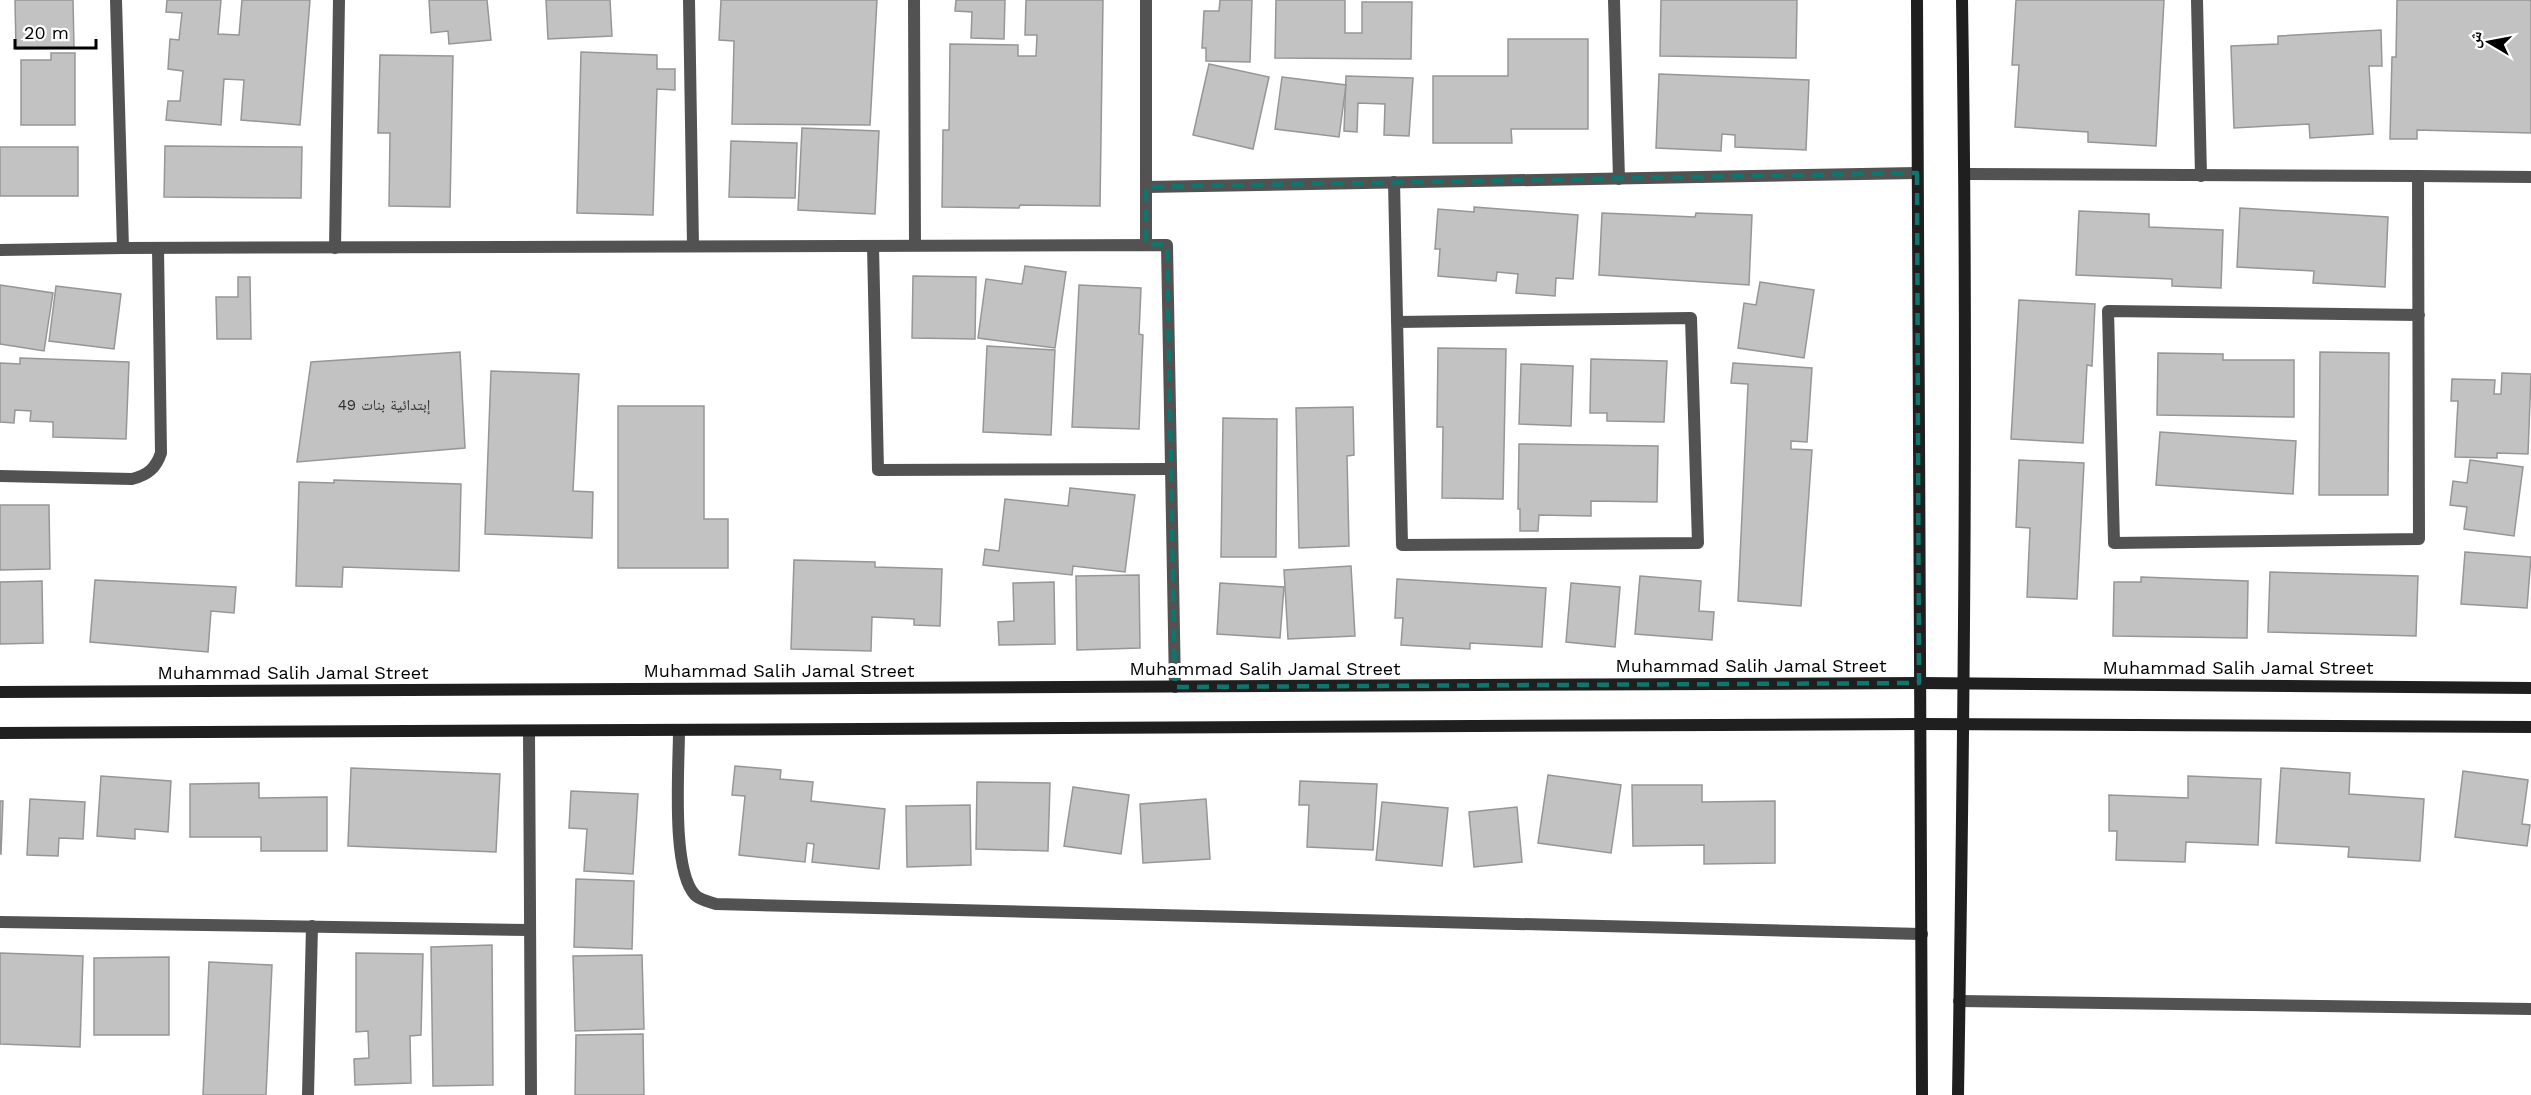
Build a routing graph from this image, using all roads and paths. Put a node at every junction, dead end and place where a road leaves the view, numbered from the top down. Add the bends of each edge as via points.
1 (116, 0) edge
2 (339, 0) edge
3 (689, 0) edge
4 (914, 0) edge
5 (1146, 0) edge
6 (1614, 0) edge
7 (1917, 0) edge
8 (1962, 0) edge
9 (2197, 0) edge
10 (1917, 173) junction
11 (1965, 174) junction
12 (2201, 176) junction
13 (2418, 176) junction
14 (2531, 177) edge
15 (1619, 179) junction
16 (1394, 182) junction
17 (1146, 187) junction
18 (1146, 244) junction
19 (915, 245) junction
20 (693, 246) junction
21 (873, 246) junction
22 (123, 248) junction
23 (158, 248) junction
24 (335, 248) junction
25 (0, 250) edge
26 (2419, 315) junction
27 (1397, 322) junction
28 (1172, 469) junction
29 (0, 476) edge
30 (1919, 683) junction
31 (1963, 684) junction
32 (1175, 687) junction
33 (2531, 688) edge
34 (0, 692) edge
35 (1920, 724) junction
36 (1962, 725) junction
37 (2531, 727) edge
38 (679, 730) junction
39 (528, 731) junction
40 (0, 733) edge
41 (0, 922) edge
42 (312, 926) junction
43 (529, 930) junction
44 (1922, 934) junction
45 (1959, 1001) junction
46 (2531, 1009) edge
47 (308, 1095) edge
48 (531, 1095) edge
49 (1922, 1095) edge
50 (1958, 1095) edge

1 - 22 street
2 - 24 street
3 - 20 street
4 - 19 street
5 - 17 street
6 - 15 street
7 - 10 street
8 - 11 street
9 - 12 street
10 - 15 street
10 - 30 street
11 - 12 street
11 - 31 street
12 - 13 street
13 - 14 street
13 - 26 street
15 - 16 street
16 - 17 street
16 - 27 street
17 - 18 street
18 - 19 street
18 - 28 street via 1167,245
19 - 21 street
20 - 21 street
20 - 24 street
21 - 28 street via 878,470
22 - 23 street
22 - 25 street
23 - 24 street
23 - 29 street via 162,453 158,462 144,476 132,479
26 - 26 street via 2419,539 2114,543 2108,311
27 - 27 street via 1691,318 1698,543 1402,545
28 - 32 street
30 - 31 street, Muhammad Salih Jamal Street
30 - 32 street, Muhammad Salih Jamal Street
30 - 35 street
31 - 33 street, Muhammad Salih Jamal Street
31 - 36 street
32 - 34 street, Muhammad Salih Jamal Street
35 - 36 street
35 - 38 street
35 - 44 street
36 - 37 street
36 - 45 street
38 - 39 street
38 - 44 street via 680,855 687,882 696,896 716,904
39 - 40 street
39 - 43 street
41 - 42 street
42 - 43 street
42 - 47 street
43 - 48 street
44 - 49 street
45 - 46 street
45 - 50 street

